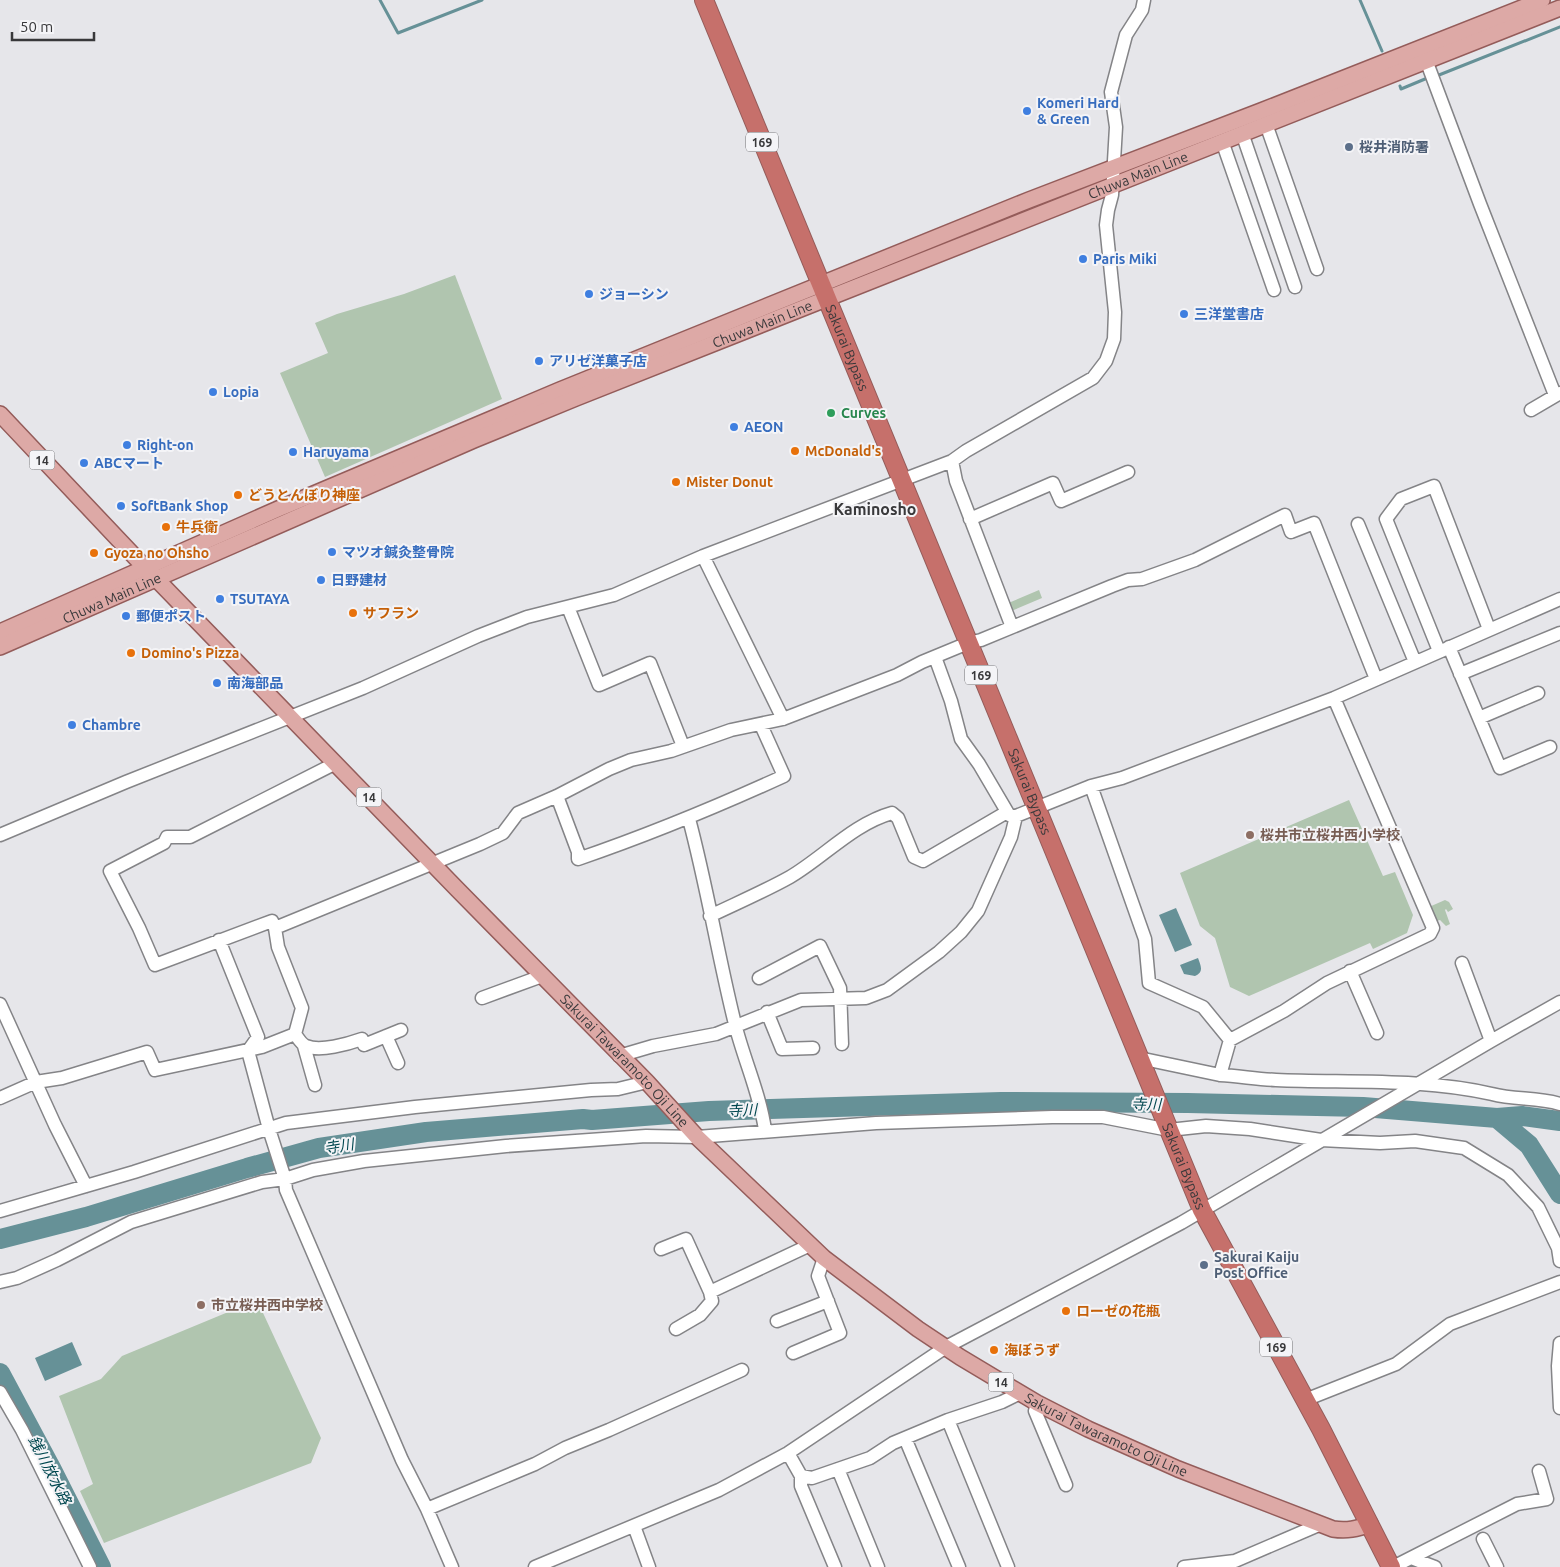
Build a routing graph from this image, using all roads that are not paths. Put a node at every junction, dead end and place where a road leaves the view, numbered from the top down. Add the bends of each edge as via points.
1 (704, 0) edge
2 (1144, 0) edge
3 (1542, 0) edge
4 (1560, 8) edge
5 (1424, 55) junction
6 (1266, 124) junction
7 (1242, 133) junction
8 (1222, 142) junction
9 (1113, 168) junction
10 (1112, 185) junction
11 (1317, 270) dead end
12 (1296, 287) dead end
13 (1274, 290) dead end
14 (823, 291) junction
15 (1558, 394) edge
16 (1531, 410) dead end
17 (0, 414) edge
18 (952, 461) junction
19 (1128, 472) dead end
20 (902, 480) junction
21 (970, 519) junction
22 (1358, 524) dead end
23 (703, 556) junction
24 (151, 573) junction
25 (1560, 598) edge
26 (568, 607) junction
27 (1012, 627) junction
28 (1489, 629) junction
29 (0, 632) edge
30 (1560, 633) edge
31 (968, 643) junction
32 (0, 647) edge
33 (1444, 649) junction
34 (935, 656) junction
35 (1415, 662) junction
36 (1460, 674) junction
37 (1376, 679) junction
38 (1538, 694) dead end
39 (1334, 698) junction
40 (292, 717) junction
41 (1479, 718) junction
42 (783, 719) junction
43 (761, 725) junction
44 (683, 746) junction
45 (1550, 747) dead end
46 (336, 763) junction
47 (1091, 786) junction
48 (557, 796) junction
49 (1036, 808) junction
50 (1012, 814) junction
51 (689, 818) junction
52 (0, 835) edge
53 (432, 863) junction
54 (710, 916) junction
55 (275, 928) junction
56 (220, 940) junction
57 (1462, 963) dead end
58 (1350, 972) junction
59 (542, 976) junction
60 (759, 978) dead end
61 (482, 998) dead end
62 (841, 999) junction
63 (1560, 1002) edge
64 (0, 1004) edge
65 (767, 1012) junction
66 (735, 1026) junction
67 (401, 1030) dead end
68 (1377, 1033) dead end
69 (295, 1034) junction
70 (386, 1036) junction
71 (1230, 1040) junction
72 (1491, 1041) junction
73 (842, 1044) dead end
74 (304, 1046) junction
75 (813, 1048) dead end
76 (248, 1051) junction
77 (619, 1056) junction
78 (1140, 1062) junction
79 (398, 1063) dead end
80 (1220, 1075) junction
81 (36, 1082) junction
82 (314, 1085) dead end
83 (650, 1086) junction
84 (1415, 1086) junction
85 (0, 1098) edge
86 (1560, 1104) edge
87 (1167, 1127) junction
88 (765, 1130) junction
89 (270, 1132) junction
90 (694, 1134) junction
91 (1324, 1138) junction
92 (284, 1176) junction
93 (86, 1186) junction
94 (1202, 1210) junction
95 (0, 1211) edge
96 (810, 1245) junction
97 (661, 1249) dead end
98 (824, 1258) junction
99 (1560, 1261) edge
100 (0, 1282) edge
101 (1560, 1282) edge
102 (710, 1292) junction
103 (828, 1301) junction
104 (777, 1321) dead end
105 (676, 1329) dead end
106 (1560, 1343) edge
107 (946, 1347) junction
108 (793, 1353) dead end
109 (742, 1370) dead end
110 (0, 1392) edge
111 (1020, 1393) junction
112 (1304, 1400) junction
113 (1037, 1403) junction
114 (1560, 1408) edge
115 (948, 1420) junction
116 (905, 1438) junction
117 (788, 1453) junction
118 (838, 1469) junction
119 (1539, 1470) dead end
120 (801, 1476) junction
121 (1066, 1485) dead end
122 (427, 1509) junction
123 (1321, 1524) junction
124 (1370, 1524) junction
125 (634, 1526) junction
126 (1482, 1539) dead end
127 (1411, 1558) junction
128 (90, 1567) edge
129 (452, 1567) edge
130 (535, 1567) edge
131 (649, 1567) edge
132 (835, 1567) edge
133 (878, 1567) edge
134 (959, 1567) edge
135 (1008, 1567) edge
136 (1184, 1567) edge
137 (1392, 1567) edge
138 (1435, 1567) edge
139 (1497, 1567) edge

1 - 14 highway, Sakurai Bypass / 169
2 - 9 street via 1142,10 1126,35 1111,92 1116,127
3 - 5 main road, Chuwa Main Line
4 - 5 main road, Chuwa Main Line
5 - 6 main road, Chuwa Main Line
5 - 9 main road, Chuwa Main Line
5 - 15 street
6 - 7 main road, Chuwa Main Line
6 - 11 street
7 - 8 main road, Chuwa Main Line
7 - 12 street
8 - 10 main road, Chuwa Main Line
8 - 13 street
9 - 10 street
9 - 14 main road, Chuwa Main Line
10 - 14 main road, Chuwa Main Line
10 - 18 street via 1106,225 1115,312 1114,339 1106,362 1093,378
14 - 20 highway, Sakurai Bypass / 169
14 - 24 main road, Chuwa Main Line
15 - 16 street
17 - 24 main road, Sakurai Tawaramoto Oji Line / 14
18 - 20 street
18 - 21 street
19 - 21 street via 1061,501 1053,483
20 - 23 street
20 - 31 highway, Sakurai Bypass / 169
21 - 27 street
22 - 35 street
23 - 26 street via 614,595
23 - 42 street
24 - 29 main road, Chuwa Main Line
24 - 32 main road, Chuwa Main Line
24 - 40 main road, Sakurai Tawaramoto Oji Line / 14
25 - 28 street
26 - 40 street via 527,617 486,633
26 - 44 street via 599,685 650,663
27 - 31 street
27 - 37 street via 1128,580 1142,579 1195,560 1285,515 1291,532 1314,524
28 - 33 street
28 - 33 street via 1434,486 1401,499 1386,519
30 - 36 street
31 - 34 street
31 - 49 highway, Sakurai Bypass / 169
33 - 35 street
33 - 36 street
34 - 42 street via 897,675
34 - 50 street via 961,740
35 - 37 street
36 - 41 street
37 - 39 street
38 - 41 street
39 - 47 street via 1122,778
39 - 58 street via 1433,928 1430,934
40 - 46 main road, Sakurai Tawaramoto Oji Line / 14
40 - 52 street
41 - 45 street via 1500,768
42 - 43 street
43 - 44 street via 731,730
43 - 51 street via 784,776
44 - 48 street via 623,763
46 - 53 main road, Sakurai Tawaramoto Oji Line / 14
46 - 56 street via 190,837 167,838 164,843 110,871 155,965
47 - 49 street
47 - 71 street via 1145,938 1149,983 1202,1007
48 - 51 street via 578,859
48 - 53 street via 518,813 503,833
49 - 50 street
49 - 78 highway, Sakurai Bypass / 169
50 - 54 street via 923,861 914,858 898,818 892,813 881,816 791,876
50 - 62 street via 1011,837 978,910 961,932 886,990 866,998
51 - 54 street via 701,862
53 - 55 street
53 - 59 main road, Sakurai Tawaramoto Oji Line / 14
54 - 66 street
55 - 56 street via 272,921
55 - 69 street via 278,947 302,1008
56 - 76 street via 258,1037
57 - 72 street
58 - 68 street
58 - 71 street
59 - 61 street
59 - 77 main road, Sakurai Tawaramoto Oji Line / 14
60 - 62 street via 820,946 840,988
62 - 65 street via 801,1000
62 - 73 street
63 - 72 street
64 - 81 street
65 - 66 street
65 - 75 street via 782,1049
66 - 77 street via 716,1034
66 - 88 street via 754,1082
67 - 70 street
69 - 74 street
69 - 76 street
70 - 74 street via 364,1045 362,1038 346,1045
70 - 79 street
71 - 80 street
72 - 84 street
74 - 82 street
76 - 81 street via 154,1070 147,1052 62,1078
76 - 89 street
77 - 83 main road, Sakurai Tawaramoto Oji Line / 14
78 - 80 street
78 - 87 highway, Sakurai Bypass / 169
80 - 84 street
81 - 85 street
81 - 93 street
83 - 89 street via 415,1107 294,1122 273,1126
83 - 90 main road, Sakurai Tawaramoto Oji Line / 14
84 - 86 street via 1483,1091
84 - 91 street
87 - 88 street via 1103,1117 1052,1117
87 - 91 street via 1206,1126
87 - 94 highway, Sakurai Bypass / 169
88 - 90 street
89 - 92 street
89 - 93 street
90 - 92 street via 506,1146
90 - 96 main road, Sakurai Tawaramoto Oji Line / 14
91 - 94 street
91 - 99 street via 1380,1143 1415,1141 1464,1148 1508,1175 1538,1207 1558,1248
92 - 100 street via 131,1222 17,1278
92 - 122 street via 286,1190 359,1360
93 - 95 street
94 - 107 street
94 - 112 highway, Sakurai Bypass / 169
96 - 98 main road, Sakurai Tawaramoto Oji Line / 14
96 - 102 street
97 - 102 street via 686,1239
98 - 103 street via 818,1276
98 - 107 main road, Sakurai Tawaramoto Oji Line / 14
101 - 112 street via 1450,1324 1396,1364
102 - 105 street via 712,1301 700,1316
103 - 104 street
103 - 108 street via 840,1333
106 - 114 street
107 - 111 main road, Sakurai Tawaramoto Oji Line / 14
107 - 117 street
109 - 122 street
110 - 128 street
111 - 113 main road, Sakurai Tawaramoto Oji Line / 14
111 - 115 street
112 - 124 highway, Sakurai Bypass / 169
113 - 121 street via 1035,1412
113 - 123 main road, Sakurai Tawaramoto Oji Line / 14 via 1178,1469
115 - 116 street
115 - 135 street
116 - 118 street via 870,1458
116 - 134 street
117 - 120 street
117 - 125 street via 719,1490
118 - 120 street via 812,1478
118 - 133 street
119 - 127 street via 1547,1499 1516,1504
120 - 132 street via 800,1486
122 - 129 street
123 - 124 main road, Sakurai Tawaramoto Oji Line / 14 via 1346,1530
123 - 136 street via 1235,1561
124 - 137 highway, Sakurai Bypass / 169
125 - 130 street
125 - 131 street
126 - 139 street
127 - 137 street
127 - 138 street

